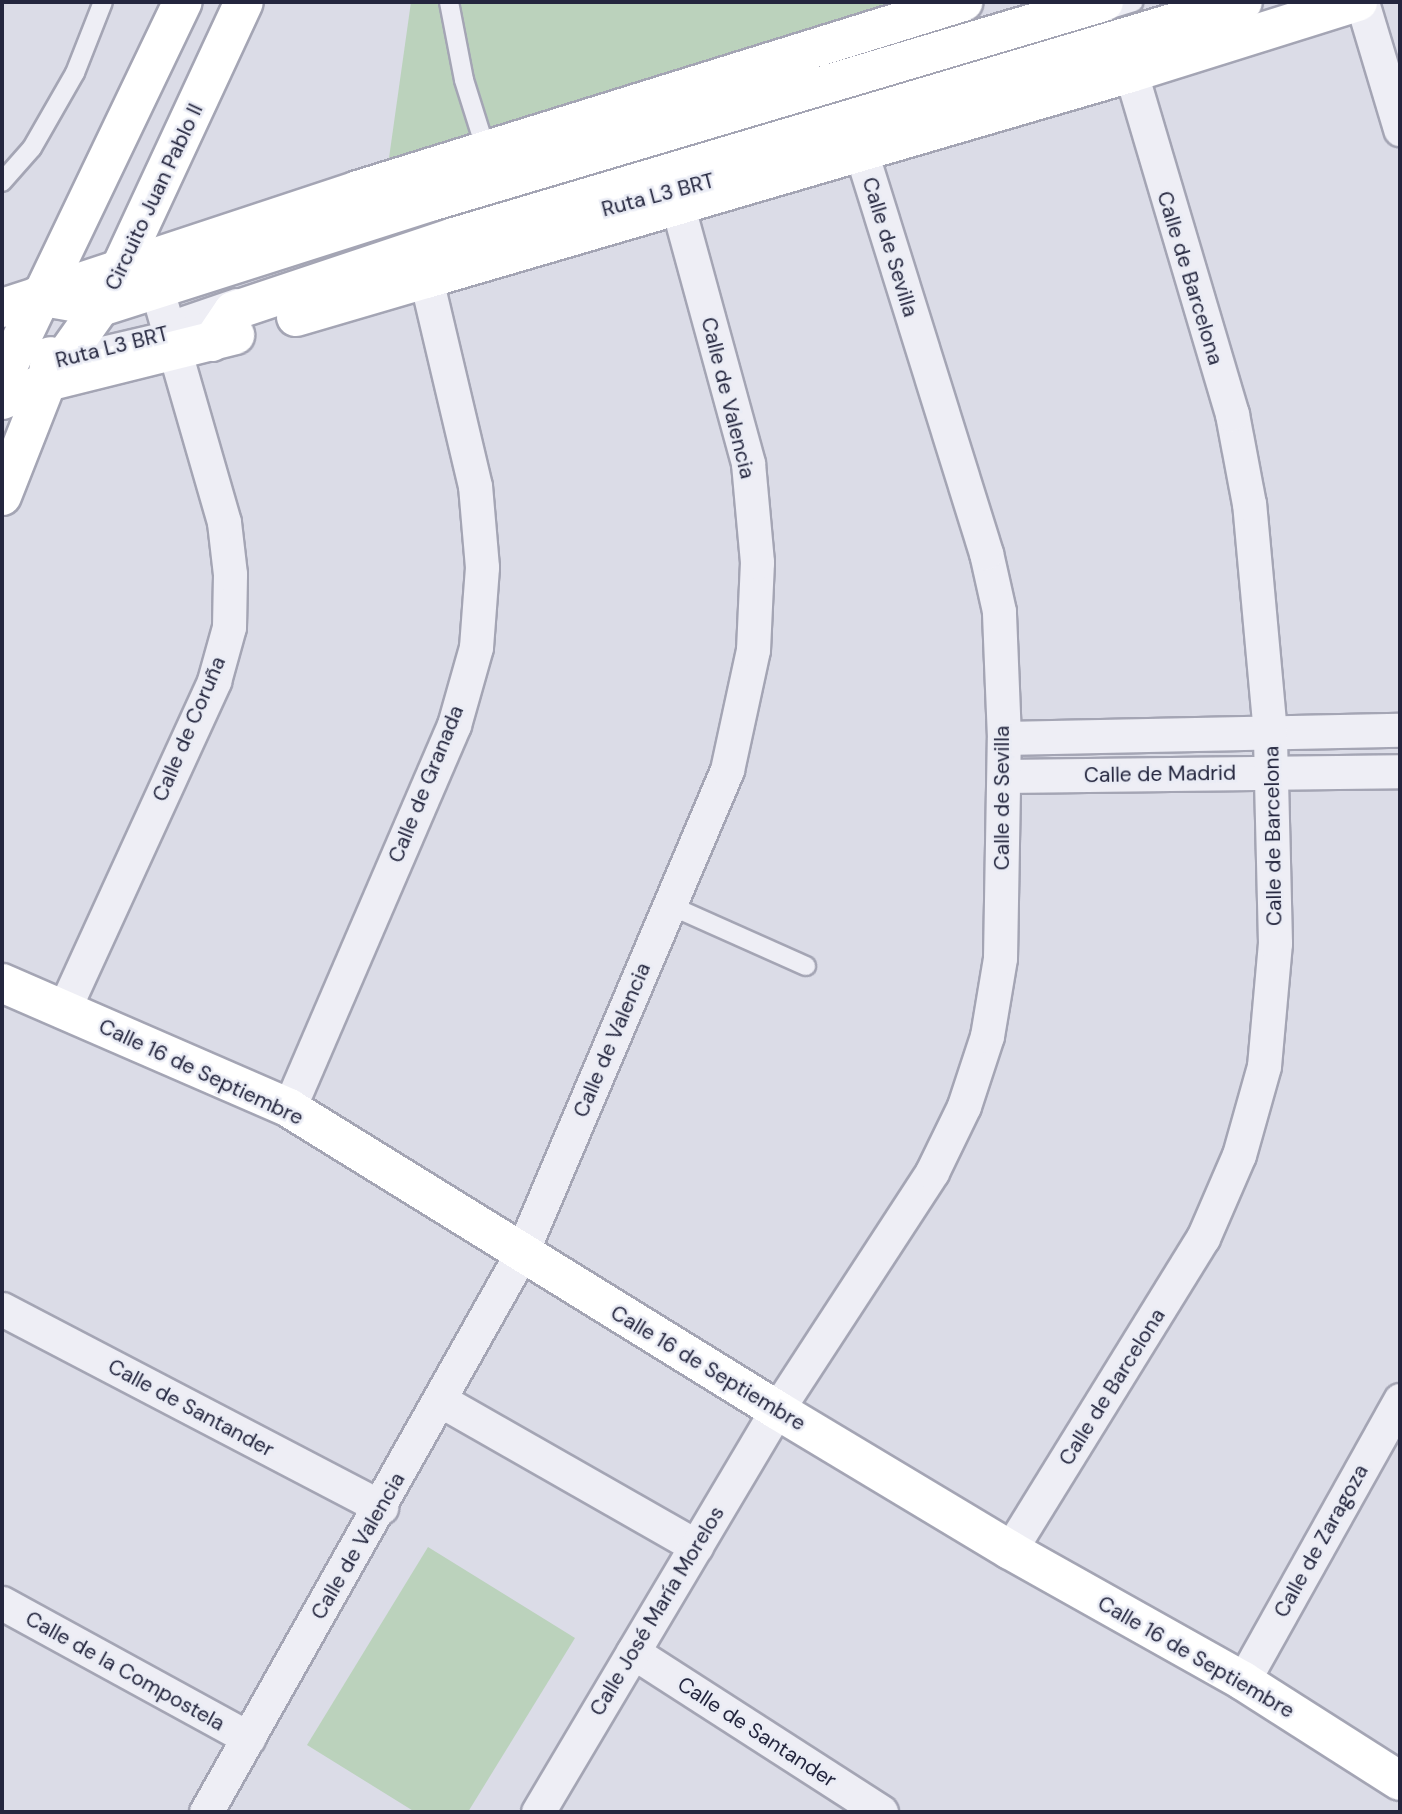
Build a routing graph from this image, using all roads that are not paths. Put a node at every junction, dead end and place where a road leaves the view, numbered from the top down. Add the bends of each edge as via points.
1 (103, 2) edge
2 (183, 2) edge
3 (244, 2) edge
4 (449, 2) edge
5 (963, 2) edge
6 (1062, 2) edge
7 (1104, 2) edge
8 (1134, 2) edge
9 (1207, 2) edge
10 (1243, 2) edge
11 (1310, 2) edge
12 (1360, 2) edge
13 (1131, 73) junction
14 (1400, 129) edge
15 (860, 149) junction
16 (486, 150) junction
17 (629, 164) junction
18 (2, 182) edge
19 (677, 203) junction
20 (443, 257) junction
21 (136, 303) junction
22 (22, 315) edge
23 (220, 329) junction
24 (56, 366) junction
25 (2, 382) edge
26 (2, 496) edge
27 (1400, 730) edge
28 (1270, 733) junction
29 (1004, 738) junction
30 (1400, 771) edge
31 (1271, 772) junction
32 (1003, 776) junction
33 (669, 905) junction
34 (806, 966) dead end
35 (2, 983) edge
36 (65, 1009) junction
37 (289, 1108) junction
38 (521, 1254) junction
39 (2, 1309) edge
40 (440, 1400) junction
41 (1400, 1400) edge
42 (777, 1410) junction
43 (381, 1507) junction
44 (696, 1546) junction
45 (1010, 1550) junction
46 (2, 1604) edge
47 (633, 1652) junction
48 (1242, 1681) junction
49 (248, 1738) junction
50 (1400, 1782) edge
51 (206, 1812) edge
52 (538, 1812) edge
53 (881, 1812) edge

1 - 18 lane via 75,74 32,148
2 - 22 main road
3 - 21 main road, Circuito Juan Pablo II
4 - 16 lane via 464,80
5 - 16 main road
6 - 21 lane via 354,217
7 - 17 main road
8 - 17 lane
9 - 17 lane
10 - 17 main road
11 - 20 lane, Ruta L3 BRT
12 - 13 main road
12 - 14 street
13 - 15 main road
13 - 28 street, Calle de Barcelona via 1232,414 1249,504
15 - 19 main road
15 - 29 street, Calle de Sevilla via 986,553 999,611
16 - 21 main road
17 - 20 main road
17 - 21 main road
19 - 20 main road
19 - 33 street, Calle de Valencia via 748,463 757,562 752,650 727,770
20 - 23 main road
20 - 23 main road
20 - 37 street, Calle de Granada via 482,567 476,647 454,725
21 - 22 main road
21 - 23 main road
21 - 24 main road
21 - 24 main road, Circuito Juan Pablo II
21 - 36 street, Calle de Coruña via 225,522 229,627 214,681
22 - 24 main road, Circuito Juan Pablo II
22 - 25 main road
24 - 25 main road
24 - 26 main road, Circuito Juan Pablo II
27 - 28 street, Calle de Madrid
28 - 29 street, Calle de Madrid
28 - 31 street, Calle de Barcelona
29 - 32 street, Calle de Sevilla
30 - 31 street, Calle de Madrid
31 - 32 street, Calle de Madrid
31 - 45 street, Calle de Barcelona via 1275,943 1264,1066 1239,1155 1203,1238
32 - 42 street, Calle de Sevilla via 1000,958 987,1036 964,1105 932,1172
33 - 34 lane
33 - 38 street, Calle de Valencia
35 - 36 main road, Calle 16 de Septiembre
36 - 37 main road, Calle 16 de Septiembre
37 - 38 main road, Calle 16 de Septiembre
38 - 40 street, Calle de Valencia
38 - 42 main road, Calle 16 de Septiembre
39 - 43 street, Calle de Santander
40 - 43 street, Calle de Valencia
40 - 44 street
41 - 48 street, Calle de Zaragoza
42 - 44 street, Calle José María Morelos
42 - 45 main road, Calle 16 de Septiembre
43 - 49 street, Calle de Valencia
44 - 47 street, Calle José María Morelos
45 - 48 main road, Calle 16 de Septiembre
46 - 49 street, Calle de la Compostela
47 - 52 street, Calle José María Morelos
47 - 53 street, Calle de Santander
48 - 50 main road, Calle 16 de Septiembre
49 - 51 street, Calle de Valencia

